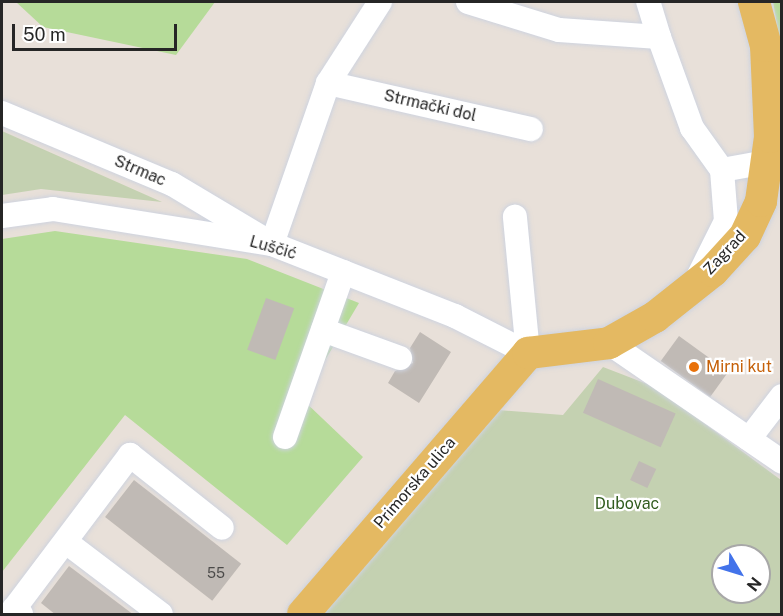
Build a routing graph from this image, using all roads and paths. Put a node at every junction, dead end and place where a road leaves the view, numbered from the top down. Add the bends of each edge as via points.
1 (380, 2) edge
2 (468, 2) edge
3 (648, 2) edge
4 (754, 2) edge
5 (659, 37) junction
6 (328, 83) junction
7 (2, 113) edge
8 (531, 129) dead end
9 (766, 162) junction
10 (722, 170) junction
11 (2, 216) edge
12 (515, 217) dead end
13 (272, 244) junction
14 (343, 272) junction
15 (694, 283) junction
16 (323, 330) junction
17 (609, 343) junction
18 (528, 352) junction
19 (400, 358) dead end
20 (782, 396) edge
21 (285, 437) dead end
22 (749, 439) junction
23 (782, 462) edge
24 (222, 528) dead end
25 (66, 542) junction
26 (21, 615) edge
27 (161, 615) edge
28 (303, 615) edge

1 - 6 street
2 - 5 street via 559,30
3 - 5 street
4 - 9 main road, Zagrad via 770,87
5 - 10 street via 692,128
6 - 8 street, Strmački dol
6 - 13 street
7 - 13 street, Strmac via 172,184
9 - 10 street
9 - 15 main road, Zagrad via 761,201 745,236
10 - 15 street via 726,221
11 - 13 street, Luščić via 53,209
12 - 18 street
13 - 14 street, Luščić
14 - 16 street
14 - 18 street, Luščić
15 - 17 main road, Zagrad via 655,316
16 - 19 street
16 - 21 street
17 - 18 main road, Zagrad
17 - 22 street
18 - 28 main road, Primorska ulica
20 - 22 street
22 - 23 street
24 - 25 street via 130,455
25 - 26 street via 14,609
25 - 27 street

